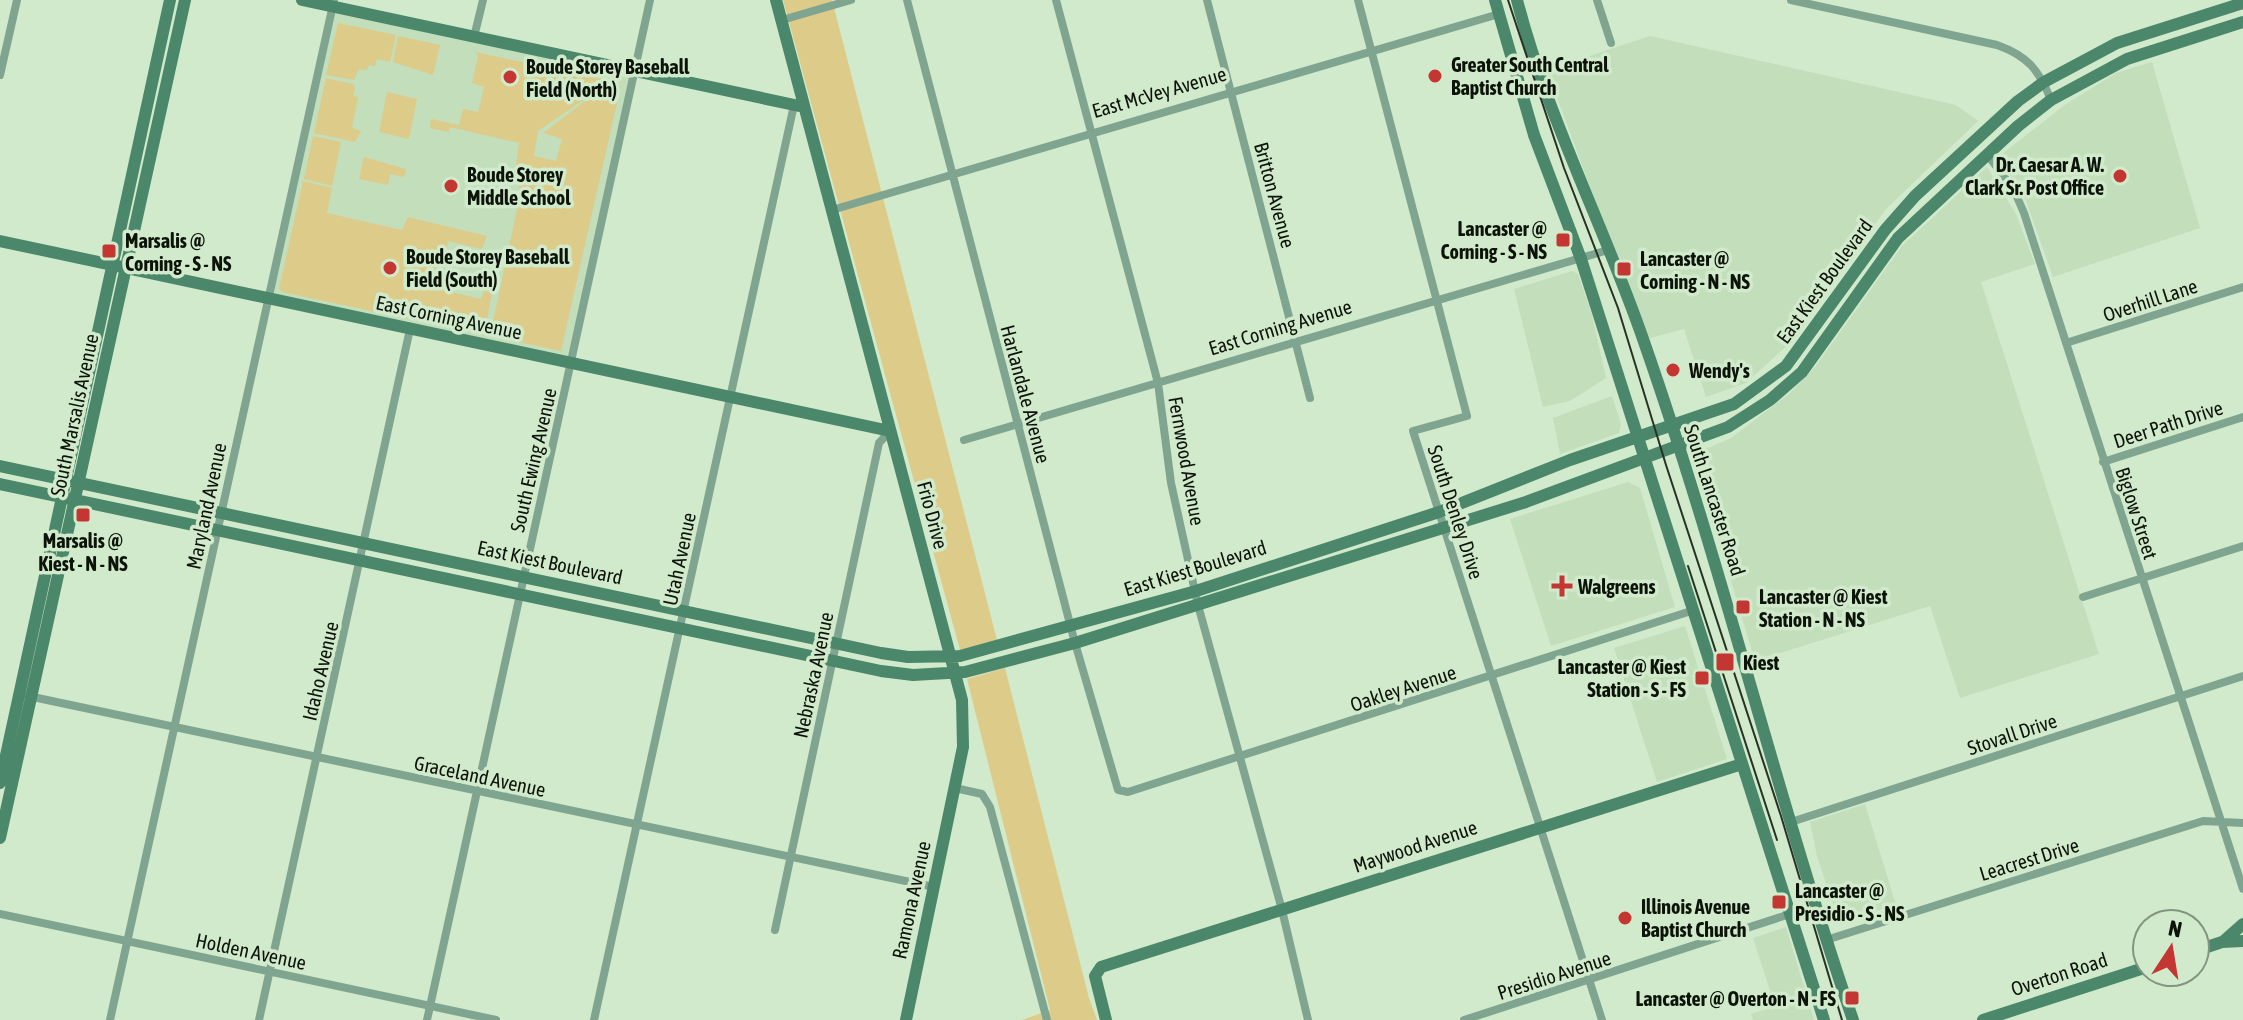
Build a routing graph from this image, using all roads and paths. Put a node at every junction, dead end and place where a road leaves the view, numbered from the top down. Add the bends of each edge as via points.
1 (17, 0) edge
2 (170, 0) edge
3 (185, 0) edge
4 (302, 0) edge
5 (483, 0) edge
6 (650, 0) edge
7 (776, 0) edge
8 (851, 0) edge
9 (907, 0) edge
10 (1056, 0) edge
11 (1207, 0) edge
12 (1358, 0) edge
13 (1495, 0) edge
14 (1517, 0) edge
15 (1597, 0) edge
16 (1791, 0) edge
17 (2240, 2) edge
18 (333, 3) edge
19 (1499, 14) junction
20 (782, 20) junction
21 (2243, 20) edge
22 (474, 37) junction
23 (1611, 43) dead end
24 (1372, 51) junction
25 (634, 70) junction
26 (0, 75) edge
27 (2044, 82) junction
28 (1231, 92) junction
29 (2051, 100) junction
30 (799, 106) junction
31 (1091, 133) junction
32 (1974, 140) junction
33 (1987, 154) junction
34 (951, 174) junction
35 (832, 210) junction
36 (0, 241) edge
37 (1608, 250) junction
38 (1581, 259) junction
39 (119, 266) junction
40 (2243, 287) edge
41 (268, 298) junction
42 (1437, 301) junction
43 (410, 329) junction
44 (1297, 343) junction
45 (2066, 343) junction
46 (571, 363) junction
47 (1158, 383) junction
48 (730, 396) junction
49 (1310, 398) dead end
50 (2243, 417) edge
51 (1018, 425) junction
52 (1671, 427) junction
53 (890, 431) junction
54 (1639, 437) junction
55 (964, 440) dead end
56 (1678, 448) junction
57 (1645, 460) junction
58 (2103, 462) junction
59 (0, 466) edge
60 (63, 480) junction
61 (81, 483) junction
62 (0, 484) edge
63 (60, 497) junction
64 (77, 500) junction
65 (1439, 512) junction
66 (222, 513) junction
67 (1445, 529) junction
68 (217, 530) junction
69 (365, 543) junction
70 (2243, 546) edge
71 (362, 561) junction
72 (524, 577) junction
73 (2142, 579) junction
74 (1196, 591) junction
75 (520, 594) junction
76 (2083, 597) dead end
77 (1198, 605) junction
78 (684, 611) junction
79 (1691, 611) junction
80 (1071, 626) junction
81 (680, 628) junction
82 (836, 643) junction
83 (1075, 643) junction
84 (950, 657) junction
85 (832, 660) junction
86 (955, 673) junction
87 (1491, 676) junction
88 (2243, 676) edge
89 (25, 696) junction
90 (2180, 697) junction
91 (174, 727) junction
92 (317, 757) junction
93 (1240, 757) junction
94 (1742, 764) junction
95 (0, 783) edge
96 (955, 788) junction
97 (477, 791) junction
98 (1123, 792) joint
99 (1791, 822) junction
100 (2221, 823) junction
101 (2243, 823) edge
102 (636, 824) junction
103 (1539, 827) junction
104 (0, 838) edge
105 (790, 857) junction
106 (934, 887) junction
107 (2243, 889) edge
108 (1282, 910) junction
109 (0, 914) edge
110 (1790, 914) junction
111 (2243, 924) edge
112 (775, 930) dead end
113 (1826, 940) junction
114 (128, 941) junction
115 (2243, 941) edge
116 (2222, 942) junction
117 (2211, 946) edge
118 (270, 972) junction
119 (2131, 972) edge
120 (1590, 980) junction
121 (430, 1006) junction
122 (110, 1020) edge
123 (259, 1020) edge
124 (427, 1020) edge
125 (496, 1020) edge
126 (594, 1020) edge
127 (906, 1020) edge
128 (1047, 1020) edge
129 (1106, 1020) edge
130 (1308, 1020) edge
131 (1464, 1020) edge
132 (1602, 1020) edge
133 (1824, 1020) edge
134 (1853, 1020) edge
135 (1983, 1020) edge

1 - 26 street
2 - 39 main road, South Marsalis Avenue
3 - 39 main road, South Marsalis Avenue
4 - 18 main road
5 - 22 street
6 - 25 street, South Ewing Avenue
7 - 20 main road, Frio Drive
8 - 20 street
9 - 34 street, Harlandale Avenue
10 - 31 street, Fernwood Avenue
11 - 28 street, Britton Avenue
12 - 24 street, South Denley Drive
13 - 19 main road
14 - 37 main road, South Lancaster Road via 1557,124
15 - 23 street
16 - 27 street via 1997,45 2021,53
17 - 21 street
17 - 27 main road, East Kiest Boulevard via 2117,43
18 - 22 main road
18 - 41 street, Maryland Avenue
19 - 24 street, East McVey Avenue
19 - 38 main road via 1534,135
20 - 30 main road, Frio Drive
21 - 29 main road, East Kiest Boulevard via 2127,59
22 - 25 main road
24 - 28 street, East McVey Avenue
24 - 42 street, South Denley Drive
25 - 30 main road
25 - 46 street, South Ewing Avenue
27 - 29 street
27 - 32 main road, East Kiest Boulevard
28 - 31 street, East McVey Avenue
28 - 44 street, Britton Avenue
29 - 33 main road, East Kiest Boulevard
30 - 35 main road, Frio Drive
30 - 48 street, Utah Avenue
31 - 34 street, East McVey Avenue
31 - 47 street, Fernwood Avenue
32 - 33 main road
32 - 52 main road, East Kiest Boulevard via 1885,230 1801,350 1770,381 1734,404
33 - 45 street, Biglow Street via 2024,213
33 - 56 main road, East Kiest Boulevard via 1926,208 1877,264 1802,372 1740,421
34 - 35 street, East McVey Avenue
34 - 51 street, Harlandale Avenue
35 - 53 main road, Frio Drive
36 - 39 main road, East Corning Avenue
37 - 38 street, East Corning Avenue
37 - 52 main road, South Lancaster Road
38 - 42 street, East Corning Avenue
38 - 54 main road
39 - 41 main road, East Corning Avenue
39 - 60 main road, South Marsalis Avenue
39 - 61 main road, South Marsalis Avenue
40 - 45 street, Overhill Lane
41 - 43 main road, East Corning Avenue
41 - 66 street, Maryland Avenue
42 - 44 street, East Corning Avenue
42 - 65 street, South Denley Drive via 1467,416 1413,431
43 - 46 main road, East Corning Avenue
43 - 69 street, Idaho Avenue
44 - 47 street, East Corning Avenue
44 - 49 street, Britton Avenue
45 - 58 street, Biglow Street
46 - 48 main road, East Corning Avenue
46 - 72 street, South Ewing Avenue
47 - 51 street, East Corning Avenue
47 - 74 street, Fernwood Avenue via 1171,483
48 - 53 main road, East Corning Avenue
48 - 78 street, Utah Avenue
50 - 58 street, Deer Path Drive
51 - 55 street, East Corning Avenue
51 - 80 street, Harlandale Avenue
52 - 54 main road, East Kiest Boulevard
52 - 56 main road, South Lancaster Road
53 - 82 street, Nebraska Avenue via 879,443
53 - 84 main road, Frio Drive
54 - 57 main road
54 - 65 main road, East Kiest Boulevard
56 - 57 main road, East Kiest Boulevard
56 - 99 main road, South Lancaster Road
57 - 67 main road, East Kiest Boulevard
57 - 79 main road
58 - 73 street, Biglow Street
59 - 60 main road, East Kiest Boulevard
60 - 61 main road, East Kiest Boulevard
60 - 63 main road, South Marsalis Avenue
61 - 64 main road, South Marsalis Avenue
61 - 66 main road, East Kiest Boulevard
62 - 63 main road, East Kiest Boulevard
63 - 64 main road, East Kiest Boulevard
63 - 89 main road, South Marsalis Avenue
64 - 68 main road, East Kiest Boulevard
64 - 89 main road, South Marsalis Avenue
65 - 67 street, South Denley Drive
65 - 74 main road, East Kiest Boulevard
66 - 68 street, Maryland Avenue
66 - 69 main road, East Kiest Boulevard
67 - 77 main road, East Kiest Boulevard
67 - 87 street, South Denley Drive
68 - 71 main road, East Kiest Boulevard
68 - 91 street, Maryland Avenue
69 - 71 street, Idaho Avenue
69 - 72 main road, East Kiest Boulevard
70 - 73 street
71 - 75 main road, East Kiest Boulevard
71 - 92 street, Idaho Avenue
72 - 75 street, South Ewing Avenue
72 - 78 main road, East Kiest Boulevard
73 - 76 street
73 - 90 street, Biglow Street
74 - 77 street, Fernwood Avenue
74 - 80 main road, East Kiest Boulevard
75 - 81 main road, East Kiest Boulevard
75 - 97 street, South Ewing Avenue
77 - 83 main road, East Kiest Boulevard
77 - 93 street, Fernwood Avenue
78 - 81 street, Utah Avenue
78 - 82 main road, East Kiest Boulevard
79 - 87 street, Oakley Avenue
79 - 94 main road
80 - 83 street, Harlandale Avenue
80 - 84 main road, East Kiest Boulevard
81 - 85 main road, East Kiest Boulevard
81 - 102 street, Utah Avenue
82 - 84 main road, East Kiest Boulevard via 908,657
82 - 85 street, Nebraska Avenue
83 - 86 main road, East Kiest Boulevard
83 - 98 street, Harlandale Avenue via 1114,785
84 - 86 main road, Frio Drive
85 - 86 main road, East Kiest Boulevard via 904,675
85 - 105 street, Nebraska Avenue
86 - 96 main road, Frio Drive via 964,726
87 - 93 street, Oakley Avenue
87 - 103 street, South Denley Drive
88 - 90 street, Stovall Drive
89 - 91 street, Graceland Avenue
89 - 95 main road, South Marsalis Avenue
89 - 104 main road, South Marsalis Avenue
90 - 99 street, Stovall Drive
90 - 100 street, Biglow Street
91 - 92 street, Graceland Avenue
91 - 114 street, Maryland Avenue
92 - 97 street, Graceland Avenue
92 - 118 street, Idaho Avenue
93 - 98 street, Oakley Avenue
93 - 108 street, Fernwood Avenue
94 - 103 main road, Maywood Avenue
94 - 110 main road
96 - 106 main road, Ramona Avenue
96 - 128 street via 982,794 990,807
97 - 102 street, Graceland Avenue
97 - 121 street, South Ewing Avenue
99 - 113 main road, South Lancaster Road
100 - 101 street, Leacrest Drive
100 - 107 street, Biglow Street
100 - 113 street, Leacrest Drive via 2203,821
102 - 105 street, Graceland Avenue
102 - 126 street, Utah Avenue
103 - 108 main road, Maywood Avenue
103 - 120 street, South Denley Drive
105 - 106 street, Graceland Avenue
105 - 112 street, Nebraska Avenue
106 - 127 main road, Ramona Avenue
108 - 129 main road, Maywood Avenue via 1101,967 1095,976
108 - 130 street, Fernwood Avenue
109 - 114 street, Holden Avenue
110 - 120 street, Presidio Avenue
110 - 133 main road
111 - 116 main road
113 - 134 main road, South Lancaster Road
114 - 118 street, Holden Avenue
114 - 122 street, Maryland Avenue
115 - 116 main road
116 - 117 main road
118 - 121 street, Holden Avenue
118 - 123 street, Idaho Avenue
119 - 135 main road, Overton Road
120 - 131 street, Presidio Avenue
120 - 132 street, South Denley Drive
121 - 124 street, South Ewing Avenue
121 - 125 street, Holden Avenue

